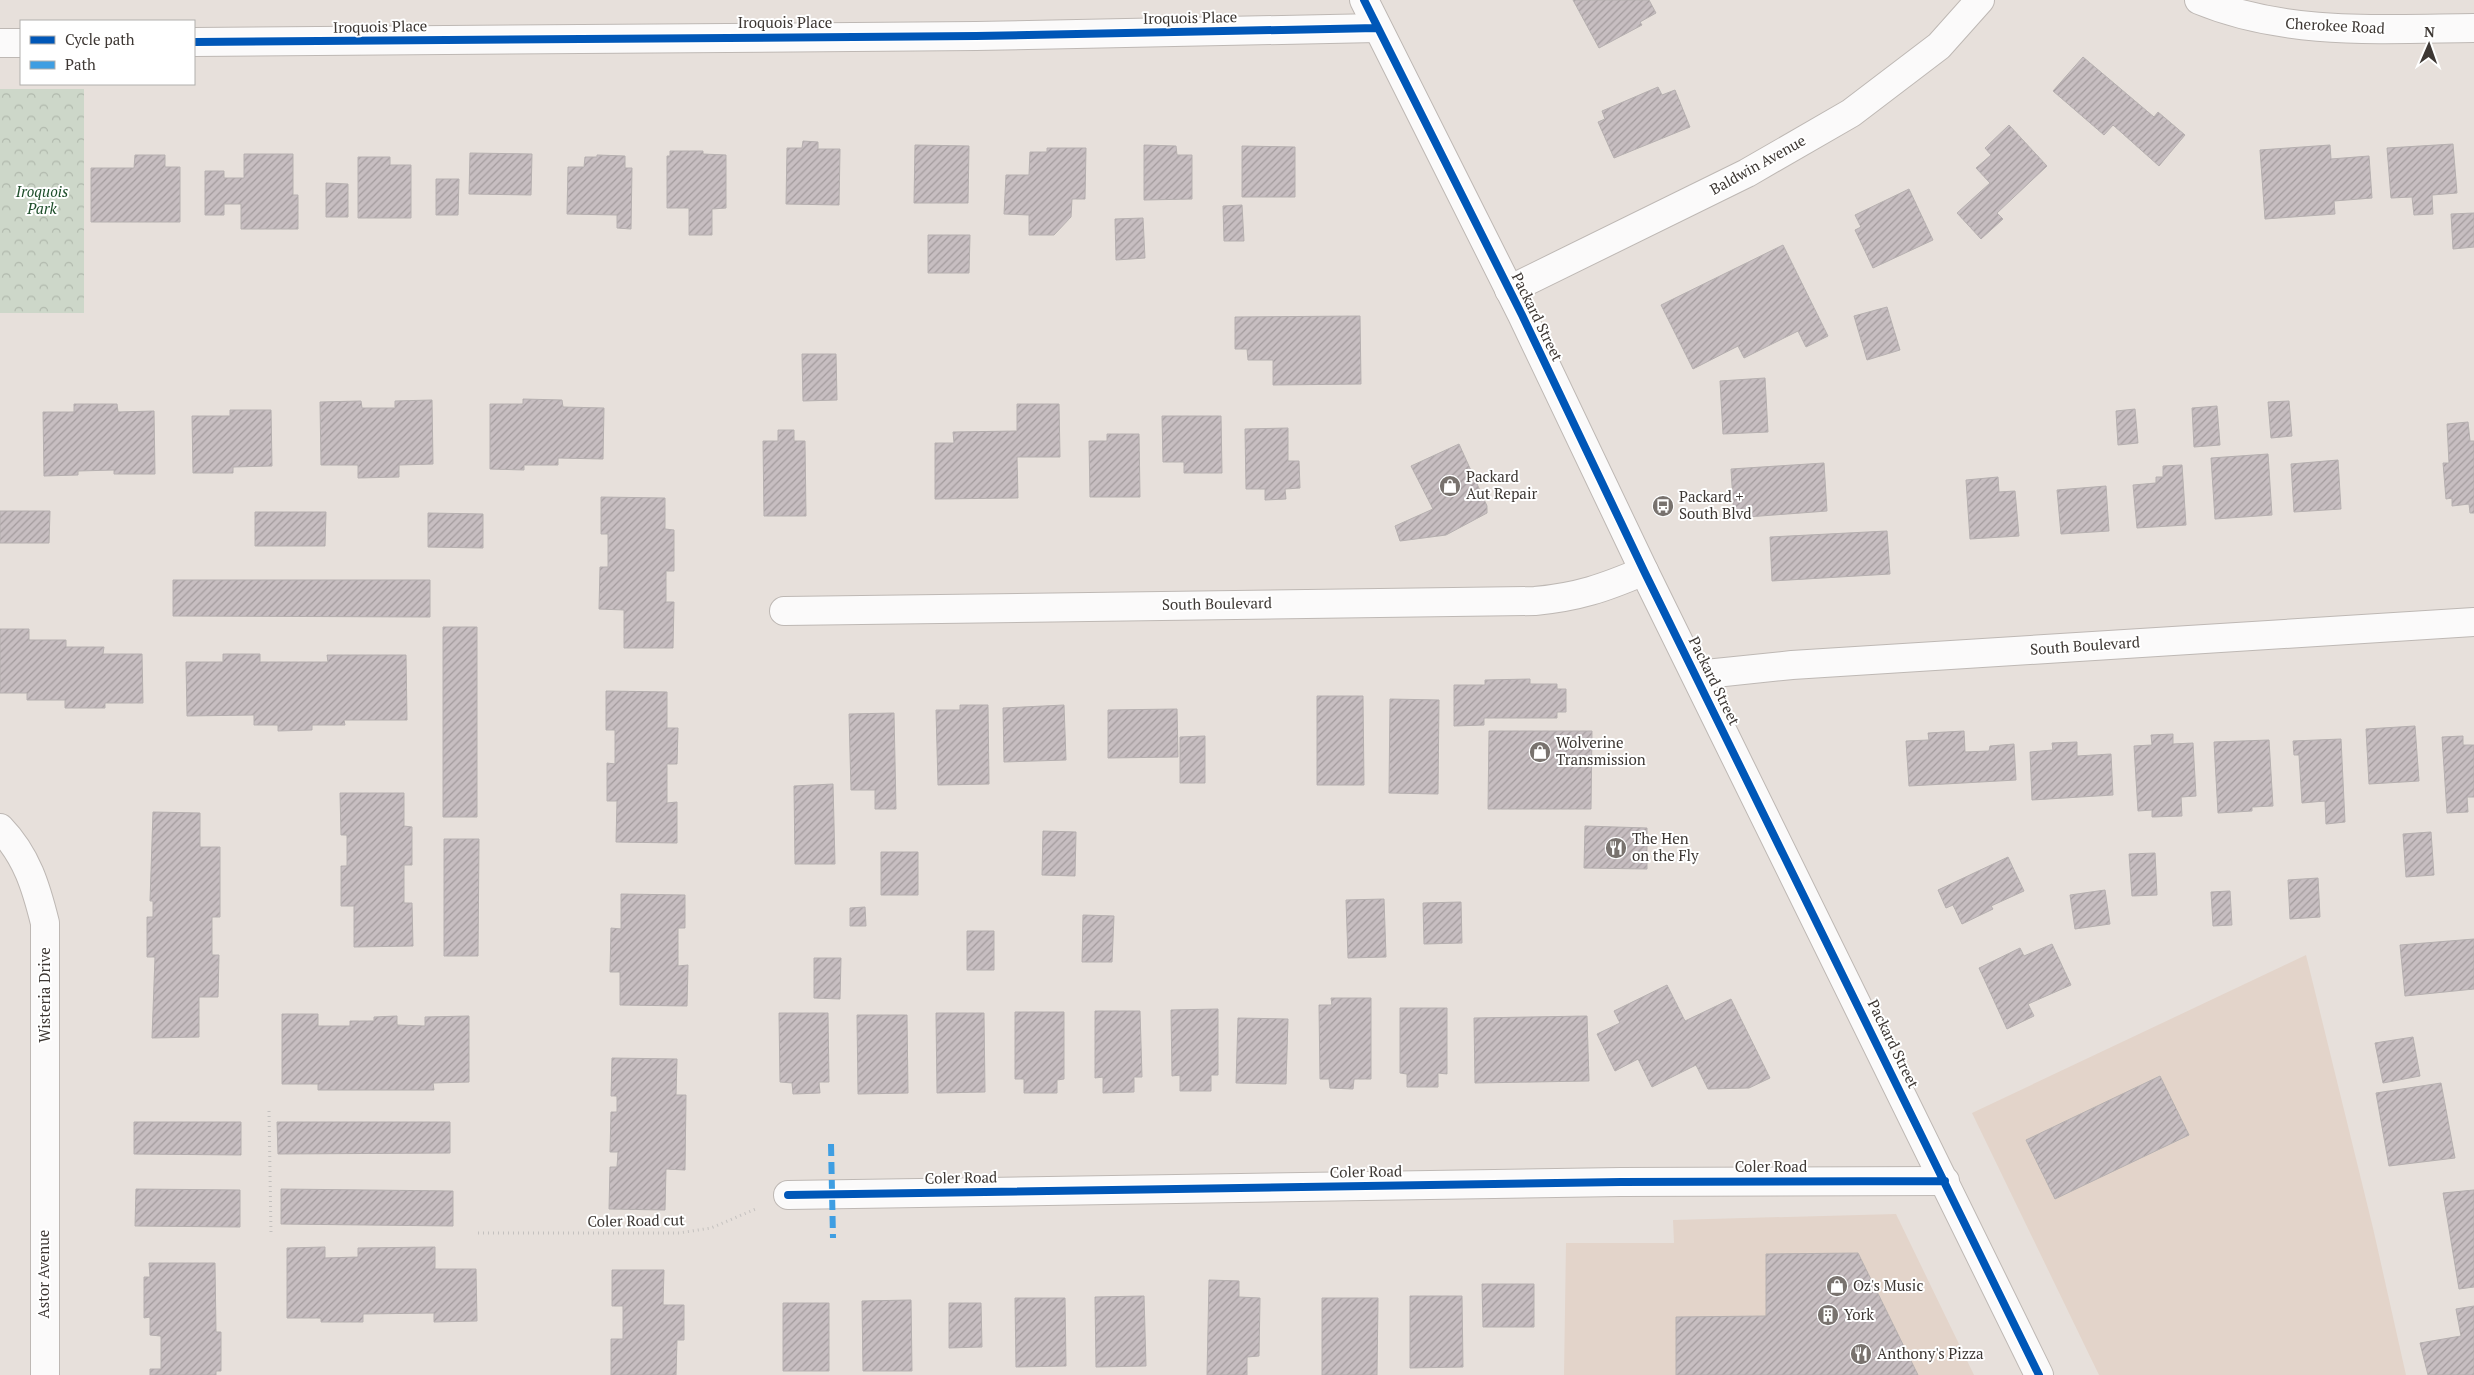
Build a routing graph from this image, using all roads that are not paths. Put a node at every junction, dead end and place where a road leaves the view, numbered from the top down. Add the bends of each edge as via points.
1 (1364, 0) edge
2 (1980, 0) edge
3 (2199, 0) edge
4 (1377, 28) junction
5 (2474, 28) edge
6 (195, 42) edge
7 (0, 43) edge
8 (20, 43) edge
9 (1509, 290) junction
10 (1644, 571) junction
11 (784, 611) dead end
12 (2474, 622) edge
13 (1696, 675) junction
14 (0, 828) edge
15 (44, 1174) joint
16 (1945, 1181) junction
17 (788, 1195) road end
18 (45, 1375) edge
19 (2039, 1375) edge

1 - 4 street, Packard Street
2 - 9 street, Baldwin Avenue via 1939,46 1851,113 1747,173
3 - 5 street, Cherokee Road via 2286,24 2359,29
4 - 6 street, Iroquois Place via 976,36
4 - 9 street, Packard Street
7 - 8 street
9 - 10 street, Packard Street
10 - 11 street, South Boulevard via 1598,590 1534,601
10 - 13 street, Packard Street
12 - 13 street, South Boulevard via 1792,665
13 - 16 street, Packard Street
14 - 15 street, Wisteria Drive via 34,879 45,923
15 - 18 street, Astor Avenue
16 - 17 street, Coler Road via 1621,1182
16 - 19 street, Packard Street

